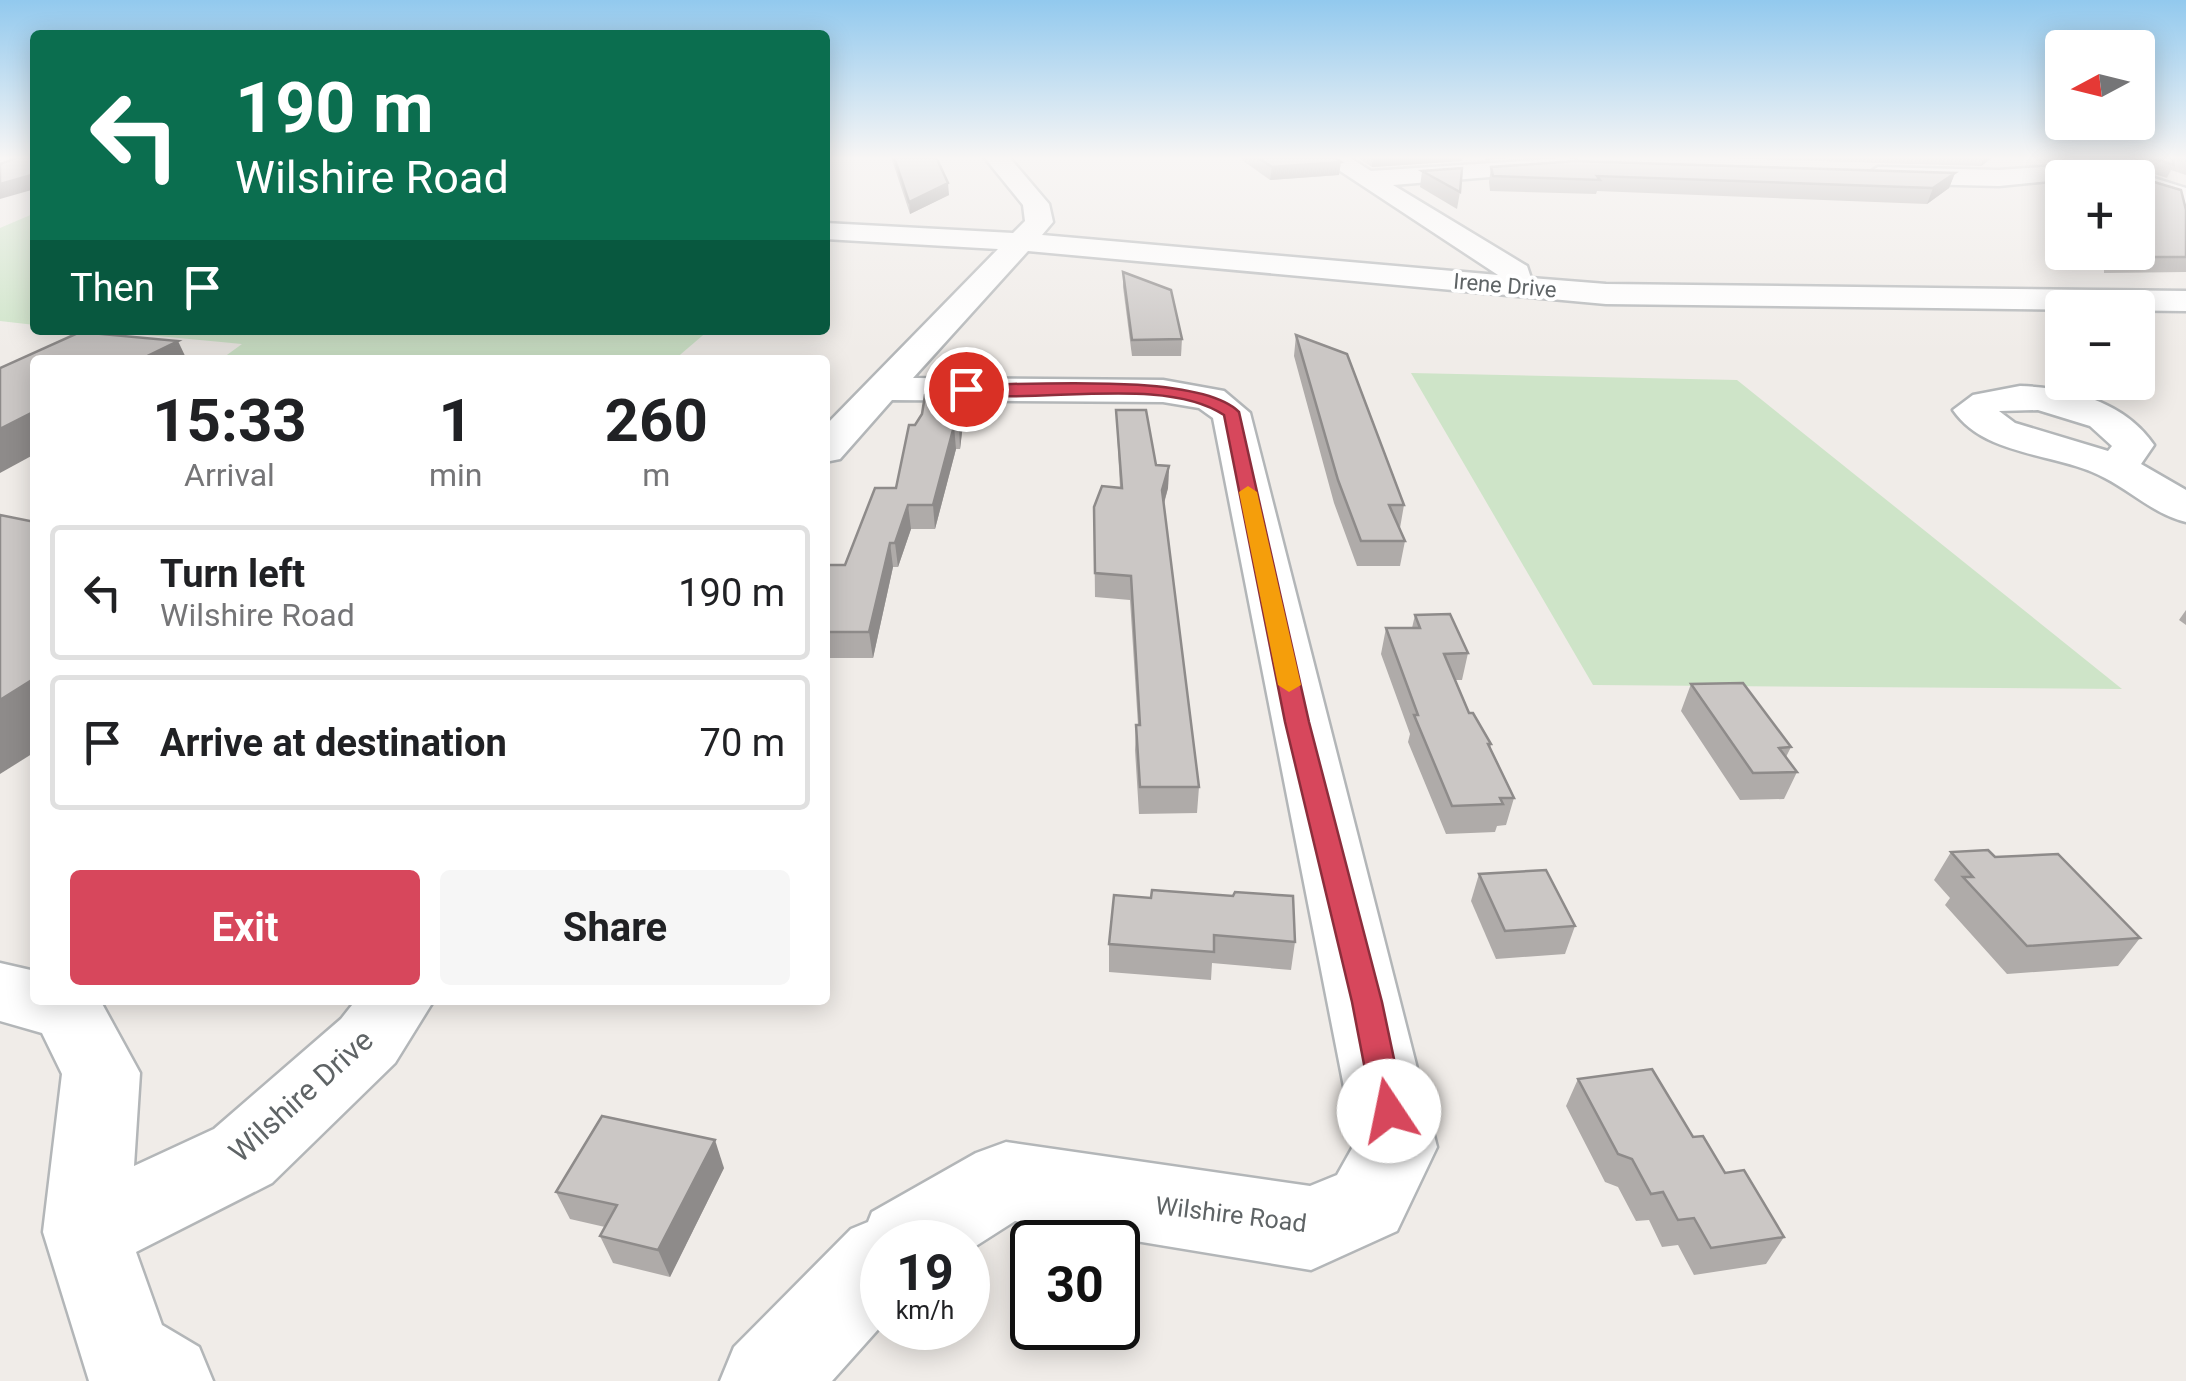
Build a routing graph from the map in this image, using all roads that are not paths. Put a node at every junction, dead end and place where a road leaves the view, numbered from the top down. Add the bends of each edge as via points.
1 (1039, 221) edge
2 (1434, 221) edge
3 (830, 231) edge
4 (1023, 244) junction
5 (1515, 286) junction
6 (2186, 301) edge
7 (886, 388) junction
8 (830, 445) edge
9 (2117, 467) dead end
10 (2186, 509) edge
11 (0, 992) edge
12 (30, 1000) edge
13 (51, 1005) edge
14 (394, 1005) edge
15 (941, 1220) edge
16 (86, 1232) junction
17 (860, 1283) edge
18 (165, 1381) edge
19 (768, 1381) edge

1 - 4 street
2 - 5 street via 1516,272
3 - 4 street, Irene Drive
4 - 5 street, Irene Drive
4 - 7 street
5 - 6 street, Irene Drive via 1606,294
7 - 8 street
7 - 15 street, Wilshire Road via 1163,391 1211,399 1231,412 1396,1147 1368,1204 1310,1228 1006,1182
9 - 10 street
11 - 12 street
13 - 16 street via 67,1009 101,1073
14 - 16 street, Wilshire Drive via 368,1041 243,1156
16 - 18 street via 126,1357
17 - 19 street

